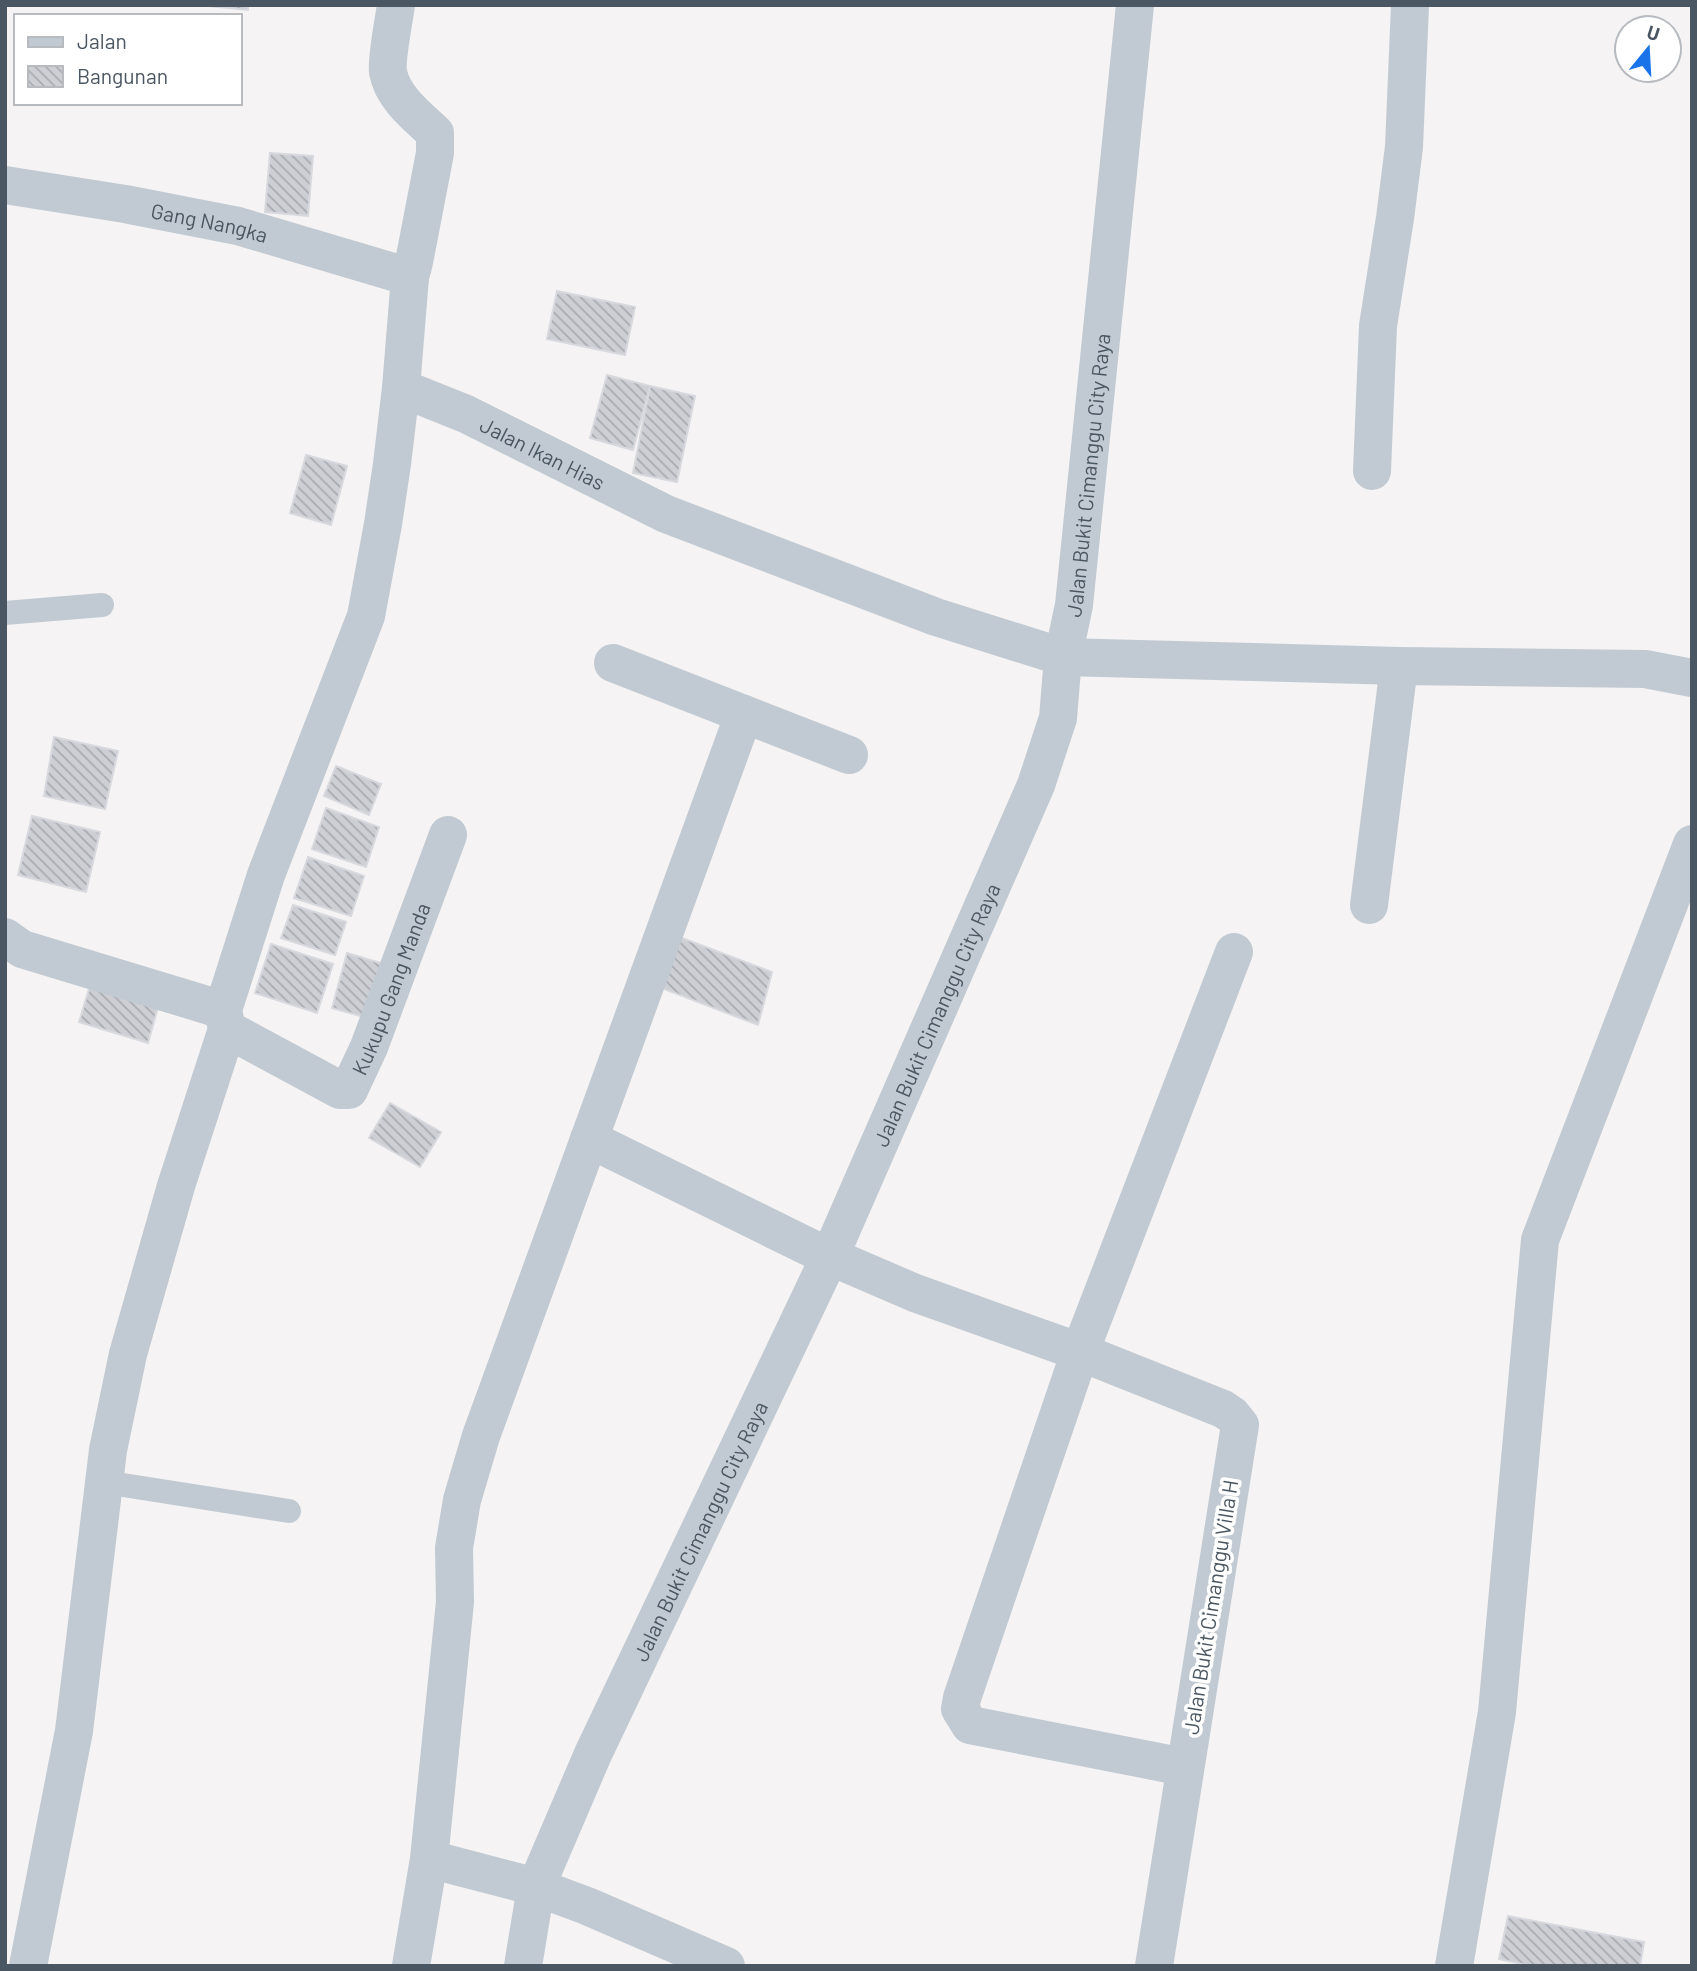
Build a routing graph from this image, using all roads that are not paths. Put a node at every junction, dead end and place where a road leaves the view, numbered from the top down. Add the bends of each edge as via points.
1 (396, 5) edge
2 (1135, 5) edge
3 (1410, 5) edge
4 (5, 185) edge
5 (410, 277) junction
6 (401, 388) junction
7 (1371, 471) dead end
8 (103, 605) dead end
9 (5, 613) edge
10 (1063, 657) junction
11 (613, 663) dead end
12 (1399, 666) junction
13 (1692, 678) edge
14 (744, 714) junction
15 (849, 755) dead end
16 (448, 835) dead end
17 (1692, 844) edge
18 (1369, 905) dead end
19 (5, 937) edge
20 (1234, 952) dead end
21 (225, 1019) junction
22 (589, 1139) junction
23 (830, 1256) junction
24 (1080, 1352) junction
25 (104, 1482) junction
26 (289, 1511) dead end
27 (1184, 1767) junction
28 (429, 1859) junction
29 (536, 1887) junction
30 (28, 1966) edge
31 (411, 1966) edge
32 (523, 1966) edge
33 (726, 1966) edge
34 (1154, 1966) edge
35 (1454, 1966) edge

1 - 5 street via 388,71 412,113 435,133
2 - 10 street, Jalan Bukit Cimanggu City Raya via 1074,606
3 - 7 street via 1404,147 1378,326
4 - 5 street, Gang Nangka via 237,226
5 - 6 street
6 - 10 street, Jalan Ikan Hias via 466,414 666,514 936,617
6 - 21 street via 366,616 266,875
8 - 9 lane
10 - 12 street, Jalan Ikan Hias
10 - 23 street, Jalan Bukit Cimanggu City Raya via 1058,718 1036,785
11 - 14 street
12 - 13 street, Jalan Ikan Hias via 1645,669
12 - 18 street
14 - 15 street
14 - 22 street
16 - 21 street, Kukupu Gang Manda via 349,1090 340,1090
17 - 35 street via 1540,1240 1497,1712
19 - 21 street via 22,949
20 - 24 street
21 - 25 street via 128,1354
22 - 23 street
22 - 28 street via 462,1500 454,1548 454,1602
23 - 24 street via 947,1306
23 - 29 street, Jalan Bukit Cimanggu City Raya via 593,1754
24 - 27 street, Jalan Bukit Cimanggu Villa H via 1223,1409 1240,1425
24 - 27 street via 960,1709 970,1725
25 - 26 lane
25 - 30 street via 74,1731
27 - 34 street, Jalan Bukit Cimanggu Villa H
28 - 29 street
28 - 31 street
29 - 32 street, Jalan Bukit Cimanggu City Raya
29 - 33 street

